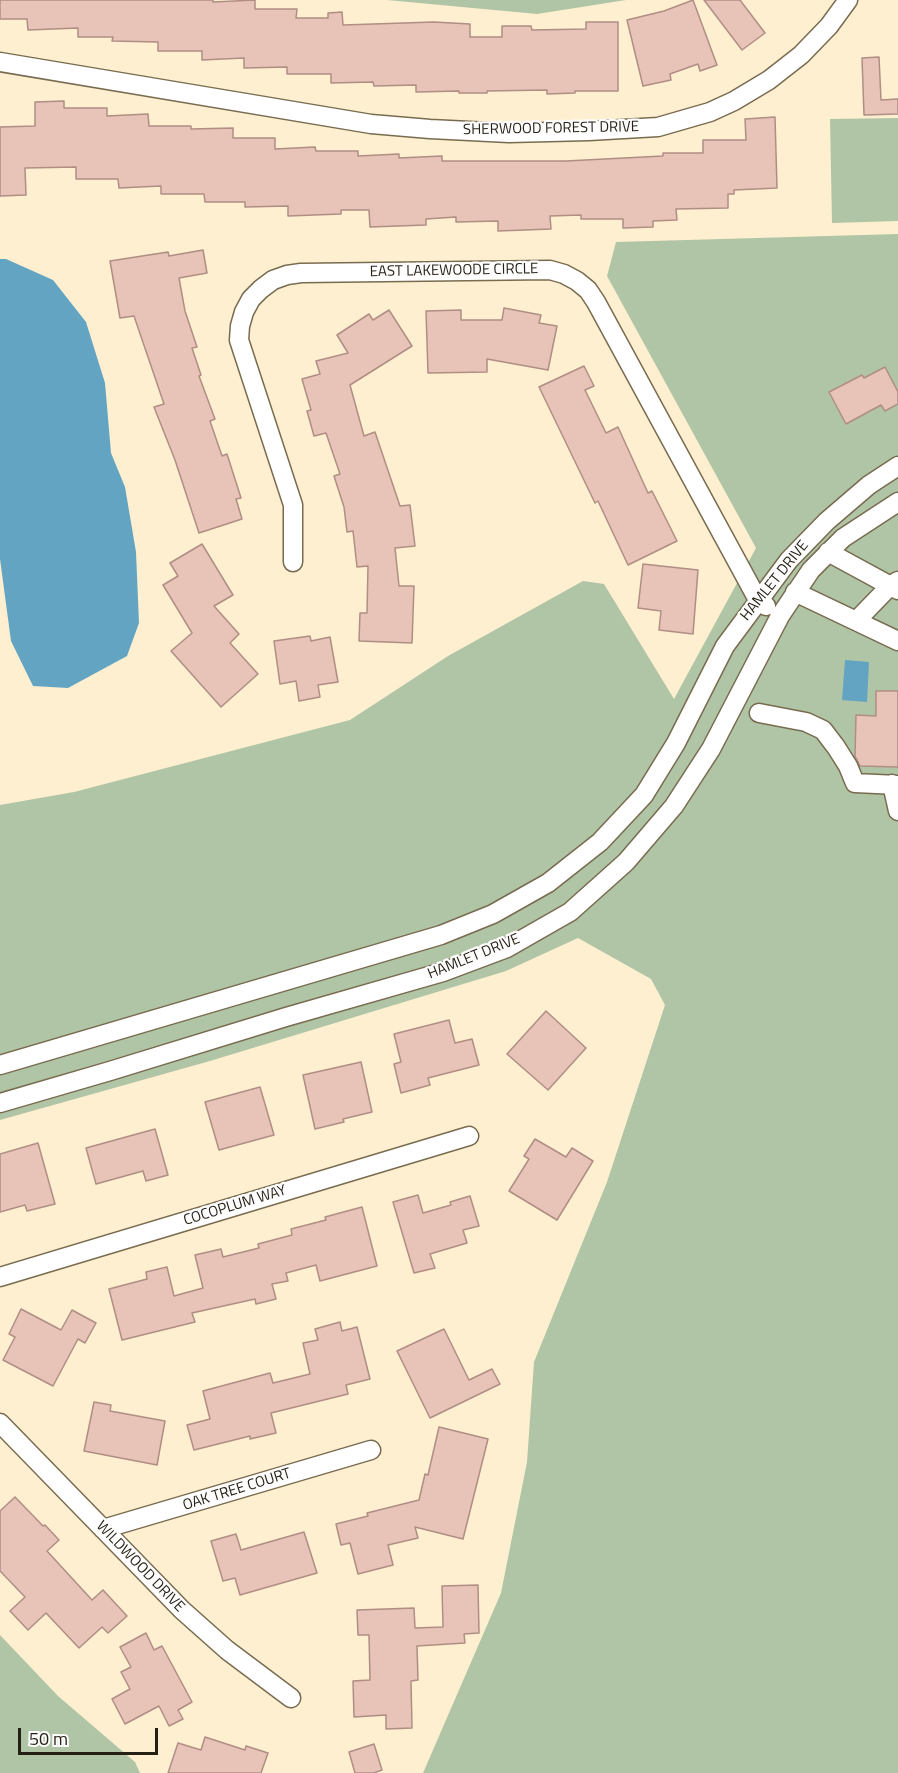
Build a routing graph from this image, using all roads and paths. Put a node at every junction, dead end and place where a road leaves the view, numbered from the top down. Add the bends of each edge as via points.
1 (848, 0) edge
2 (0, 62) edge
3 (898, 466) edge
4 (898, 502) edge
5 (828, 552) junction
6 (293, 562) dead end
7 (895, 586) edge
8 (795, 592) junction
9 (758, 600) junction
10 (780, 616) junction
11 (856, 621) junction
12 (898, 641) edge
13 (743, 689) junction
14 (759, 713) junction
15 (728, 719) junction
16 (895, 785) edge
17 (898, 811) edge
18 (0, 1065) edge
19 (0, 1103) edge
20 (469, 1136) dead end
21 (0, 1277) edge
22 (0, 1423) edge
23 (370, 1450) dead end
24 (103, 1530) junction
25 (291, 1698) dead end

1 - 2 street, SHERWOOD FOREST DRIVE via 801,55 769,80 710,112 658,127 509,133 383,125
3 - 9 street, HAMLET DRIVE via 827,521
4 - 5 street, HAMLET DRIVE
5 - 7 street
5 - 8 street, HAMLET DRIVE
6 - 9 street, EAST LAKEWOODE CIRCLE via 293,505 239,340 242,319 251,299 273,280 301,273 550,270 577,281 596,302
7 - 11 street
8 - 10 street, HAMLET DRIVE
8 - 11 street
9 - 10 street, EAST LAKEWOODE CIRCLE
9 - 18 street, HAMLET DRIVE via 725,646 645,795 600,842 548,883 494,914 441,935
10 - 13 street, HAMLET DRIVE
11 - 12 street
13 - 14 street
13 - 15 street, HAMLET DRIVE
14 - 15 street
14 - 16 street via 806,722 823,730 855,783
15 - 19 street, HAMLET DRIVE via 674,806 626,862 570,912 507,948 442,972
16 - 17 street
20 - 21 street, COCOPLUM WAY
22 - 24 street, WILDWOOD DRIVE
23 - 24 street, OAK TREE COURT
24 - 25 street, WILDWOOD DRIVE via 182,1610

